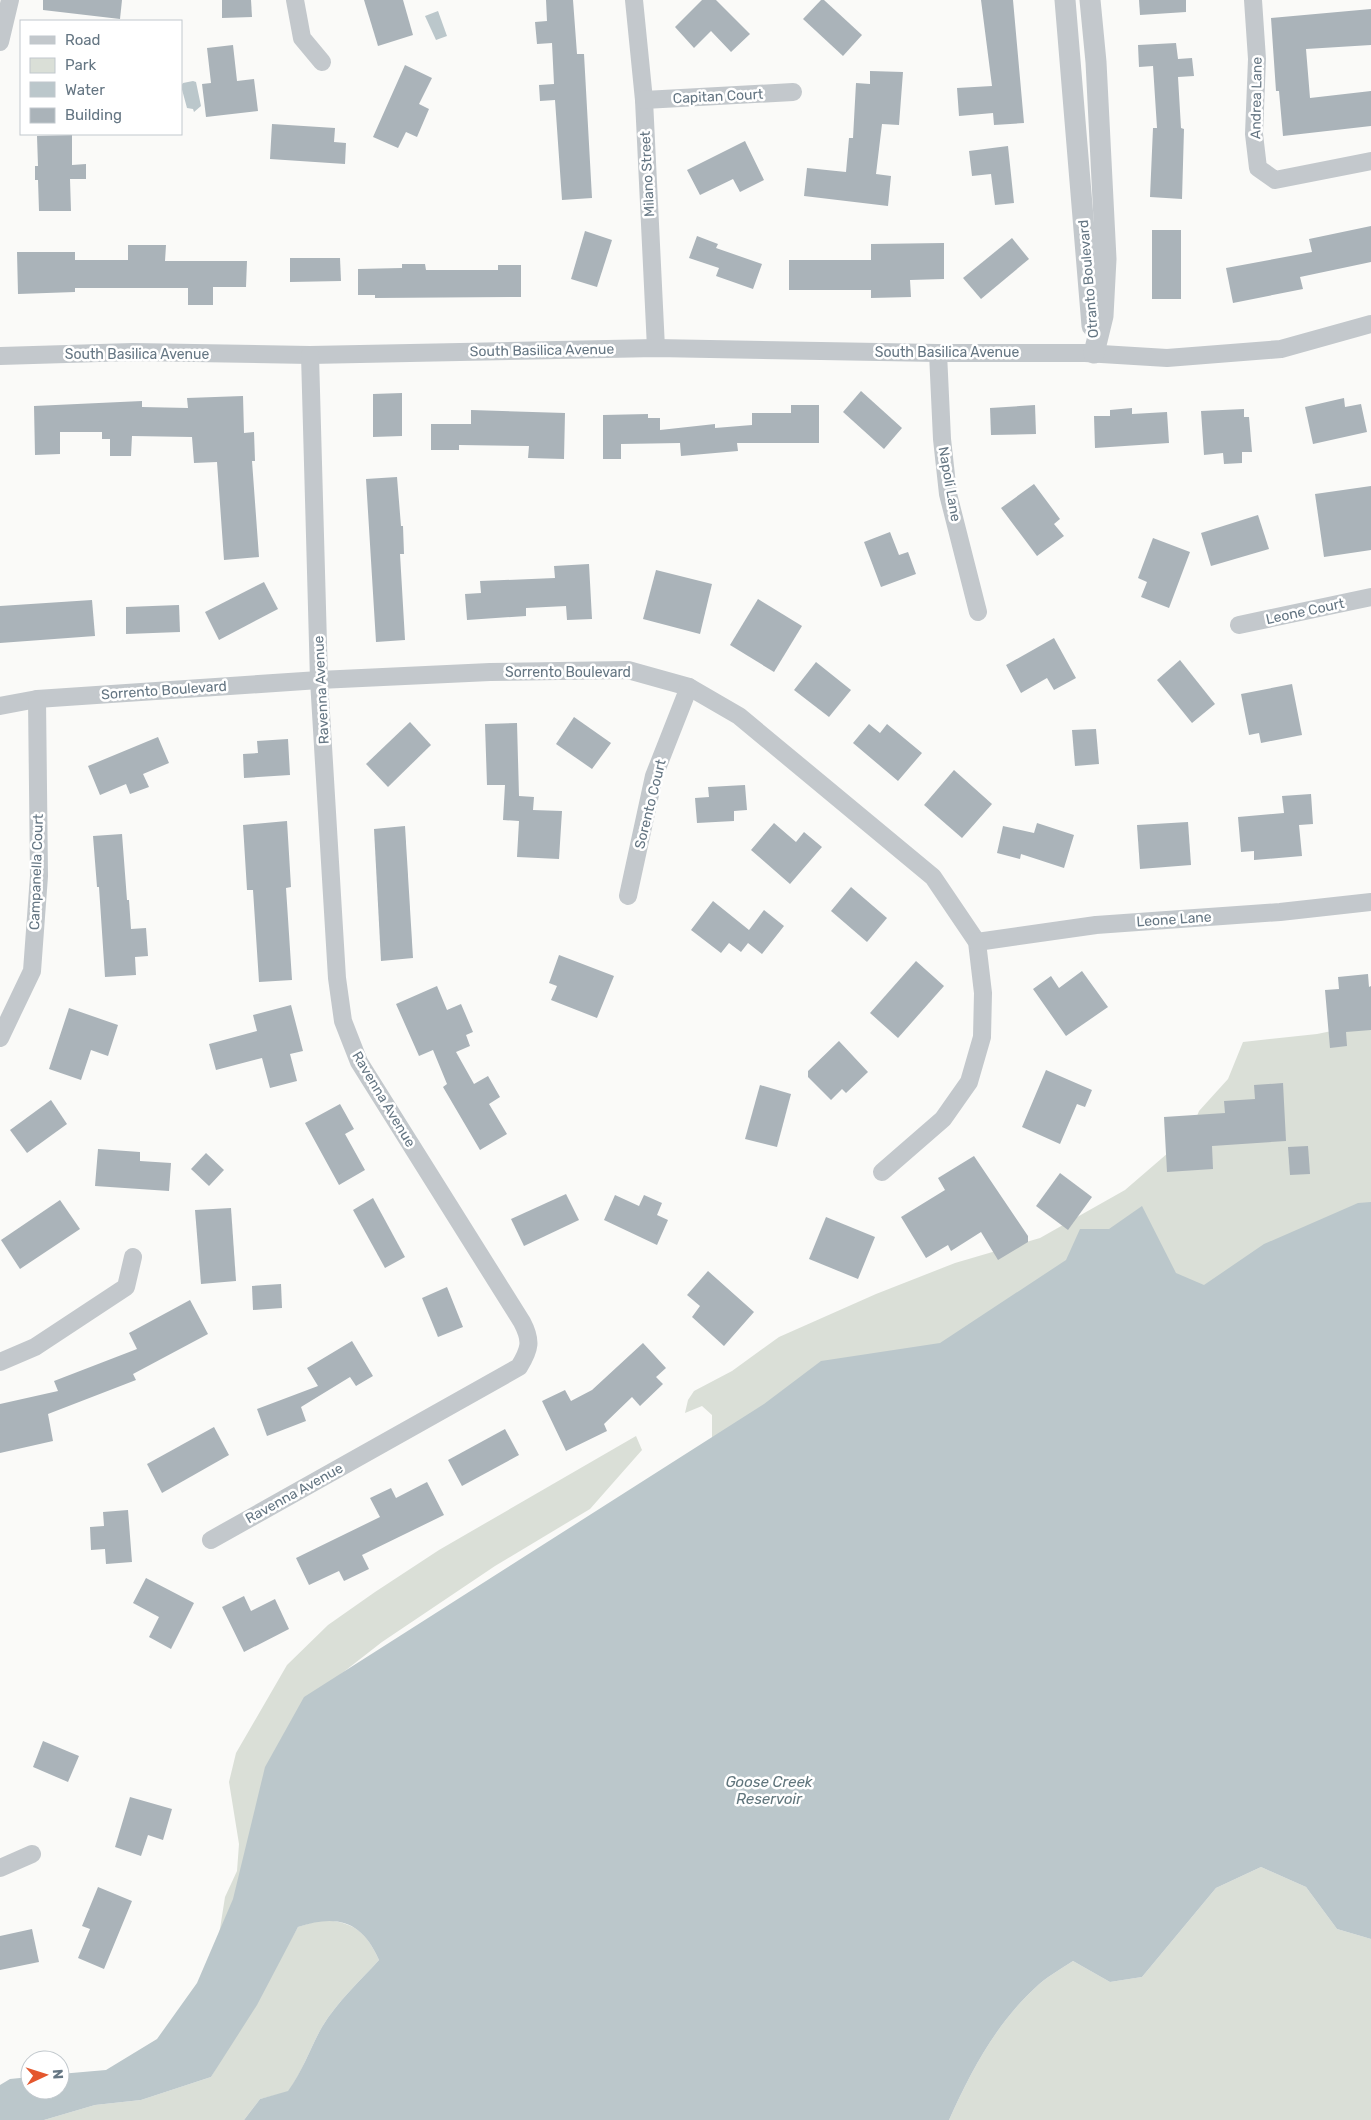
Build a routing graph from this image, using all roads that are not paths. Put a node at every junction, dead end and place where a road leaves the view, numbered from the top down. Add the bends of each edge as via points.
1 (10, 0) edge
2 (295, 0) edge
3 (634, 0) edge
4 (1065, 0) edge
5 (1090, 0) edge
6 (1253, 0) edge
7 (0, 42) edge
8 (322, 62) dead end
9 (793, 92) dead end
10 (644, 100) junction
11 (1371, 161) edge
12 (1371, 324) edge
13 (656, 348) junction
14 (938, 353) junction
15 (1089, 353) junction
16 (310, 355) junction
17 (0, 356) edge
18 (1371, 597) edge
19 (978, 612) dead end
20 (1239, 624) dead end
21 (319, 680) junction
22 (688, 686) junction
23 (36, 699) junction
24 (0, 706) edge
25 (628, 896) dead end
26 (1371, 902) edge
27 (977, 942) junction
28 (0, 1038) edge
29 (882, 1172) dead end
30 (133, 1257) dead end
31 (0, 1362) edge
32 (212, 1540) dead end
33 (32, 1854) dead end
34 (0, 1868) edge

1 - 7 street
2 - 8 street via 302,38
3 - 10 street, Milano Street
4 - 15 street, Otranto Boulevard
5 - 15 street, Otranto Boulevard via 1106,260 1104,316
6 - 11 street, Andrea Lane via 1258,59 1254,134 1258,168 1275,180
9 - 10 street, Capitan Court
10 - 13 street, Milano Street
12 - 15 street, South Basilica Avenue via 1281,349 1167,358
13 - 14 street, South Basilica Avenue
13 - 16 street, South Basilica Avenue
14 - 15 street, South Basilica Avenue
14 - 19 street, Napoli Lane via 948,494
16 - 17 street, South Basilica Avenue via 133,352
16 - 21 street, Ravenna Avenue
18 - 20 street, Leone Court
21 - 22 street, Sorrento Boulevard via 628,670
21 - 23 street, Sorrento Boulevard
21 - 32 street, Ravenna Avenue via 337,978 343,1021 359,1062 526,1329 528,1353 519,1367
22 - 25 street, Sorento Court via 654,776
22 - 27 street, Sorrento Boulevard via 739,716 933,877
23 - 24 street, Sorrento Boulevard
23 - 28 street, Campanella Court via 39,876 32,971
26 - 27 street, Leone Lane via 1096,925
27 - 29 street, Sorrento Boulevard via 983,993 982,1037 969,1082 943,1119
30 - 31 street via 126,1287 35,1347
33 - 34 street

